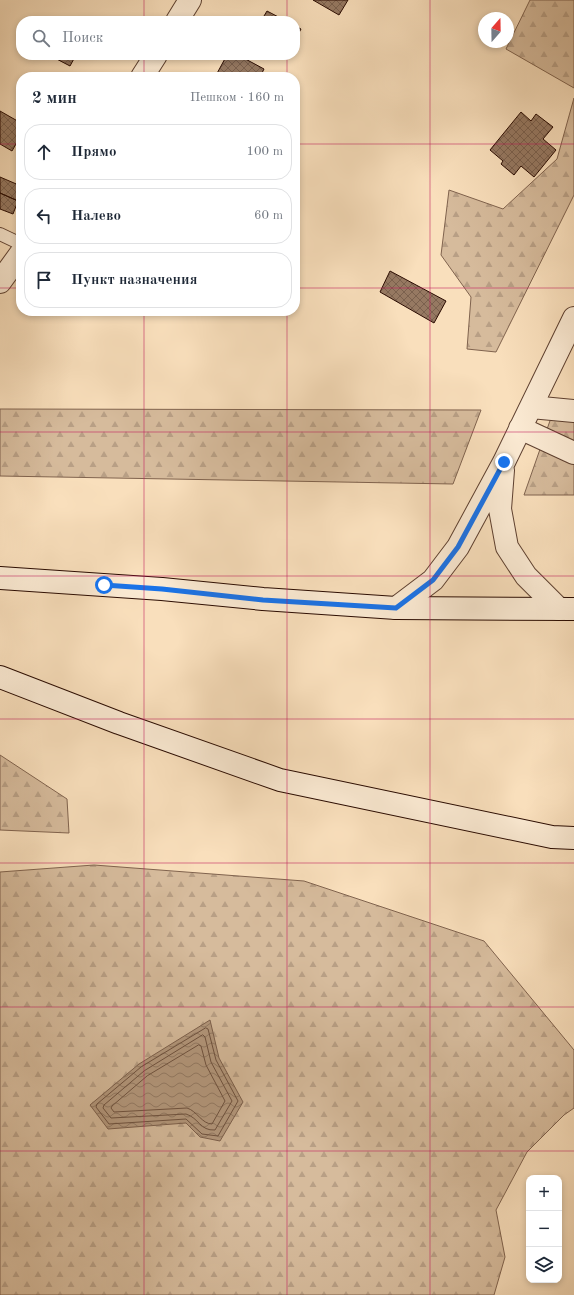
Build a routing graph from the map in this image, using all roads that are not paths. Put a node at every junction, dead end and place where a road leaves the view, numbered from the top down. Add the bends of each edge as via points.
1 (190, 0) edge
2 (180, 16) edge
3 (153, 60) edge
4 (145, 72) edge
5 (0, 234) edge
6 (16, 242) edge
7 (16, 259) edge
8 (0, 282) edge
9 (574, 318) edge
10 (531, 407) junction
11 (574, 411) edge
12 (520, 428) junction
13 (574, 453) edge
14 (504, 462) junction
15 (0, 578) edge
16 (396, 608) junction
17 (567, 609) edge
18 (0, 677) edge
19 (574, 838) edge

1 - 2 main road
3 - 4 main road
5 - 6 lane
7 - 8 main road
9 - 10 main road
10 - 11 main road
10 - 12 main road
12 - 13 main road
12 - 14 main road
14 - 16 main road via 458,547 433,580
14 - 17 main road via 500,509 507,547 526,576
15 - 16 main road via 162,589 263,600
16 - 17 main road
18 - 19 main road via 119,723 280,780 552,837

